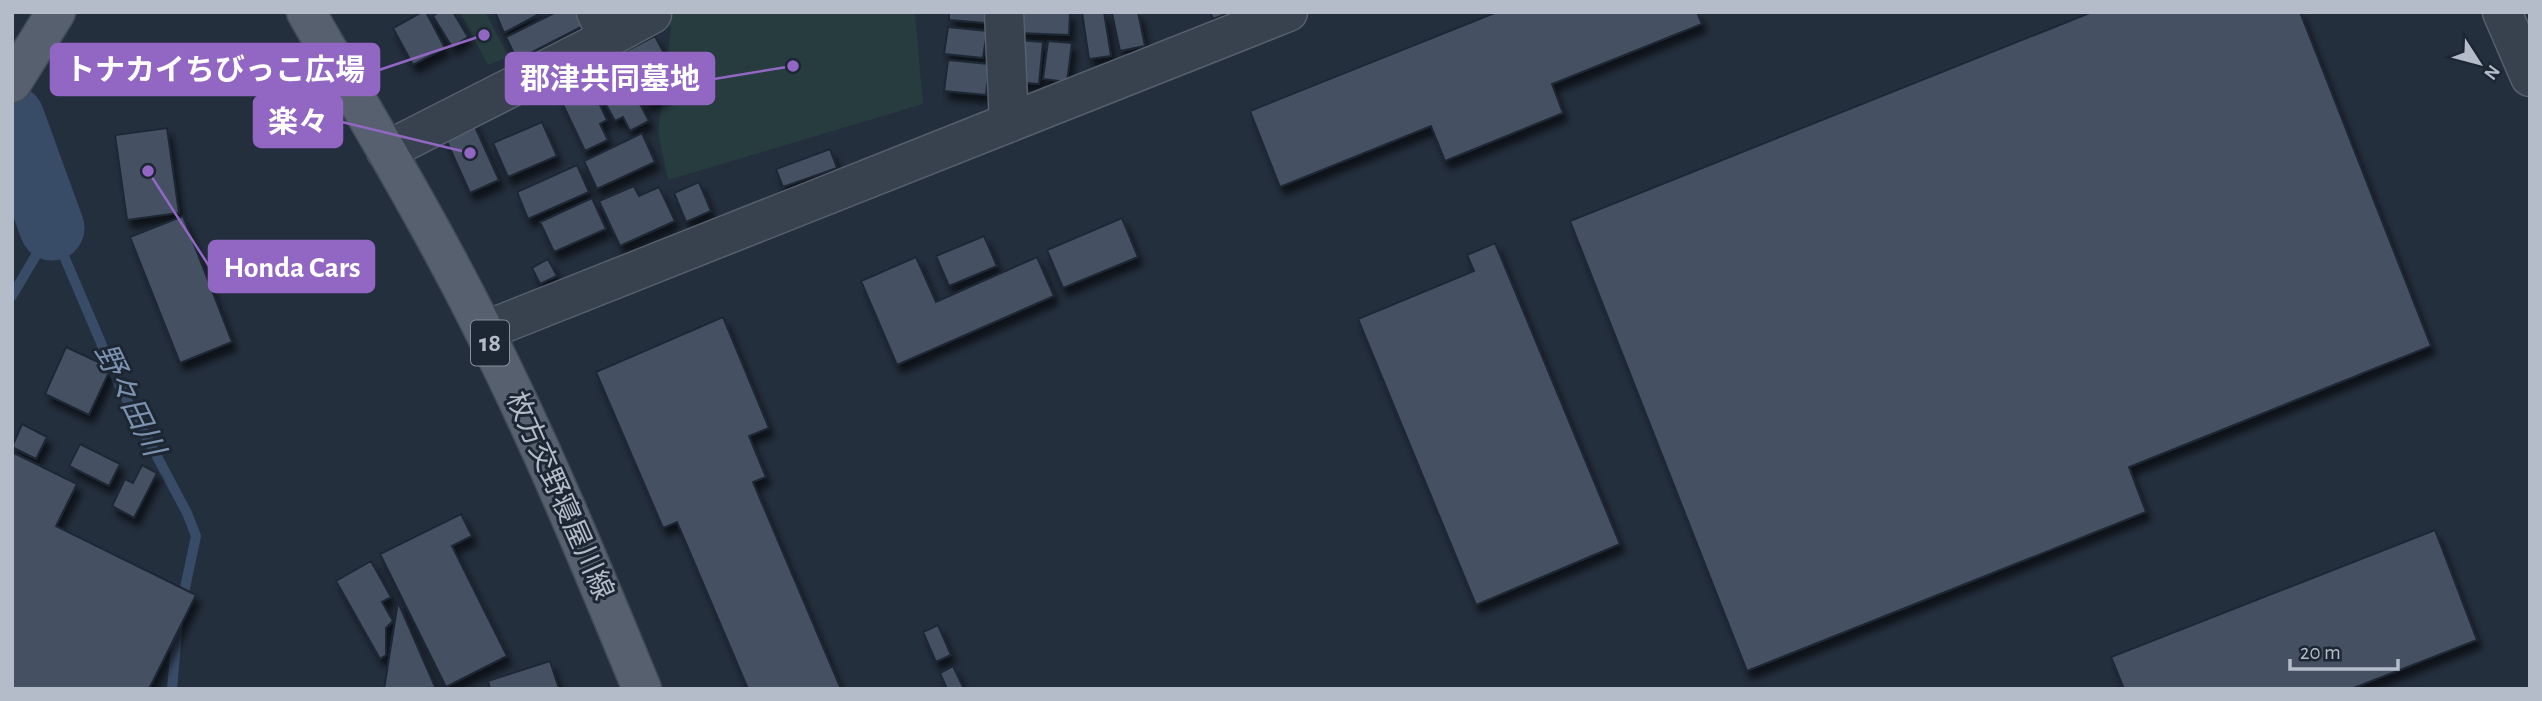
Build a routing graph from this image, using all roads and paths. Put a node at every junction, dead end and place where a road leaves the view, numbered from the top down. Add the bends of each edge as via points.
1 (56, 12) edge
2 (306, 12) edge
3 (1004, 12) edge
4 (1287, 12) edge
5 (652, 14) edge
6 (602, 25) edge
7 (12, 83) edge
8 (1009, 123) junction
9 (386, 151) junction
10 (484, 331) junction
11 (642, 689) edge

1 - 7 main road
2 - 9 main road, 枚方交野寝屋川線 / 18
3 - 8 street
4 - 8 street
5 - 6 street
6 - 9 street
8 - 10 street
9 - 10 main road, 枚方交野寝屋川線 / 18
10 - 11 main road, 枚方交野寝屋川線 / 18 via 564,501

